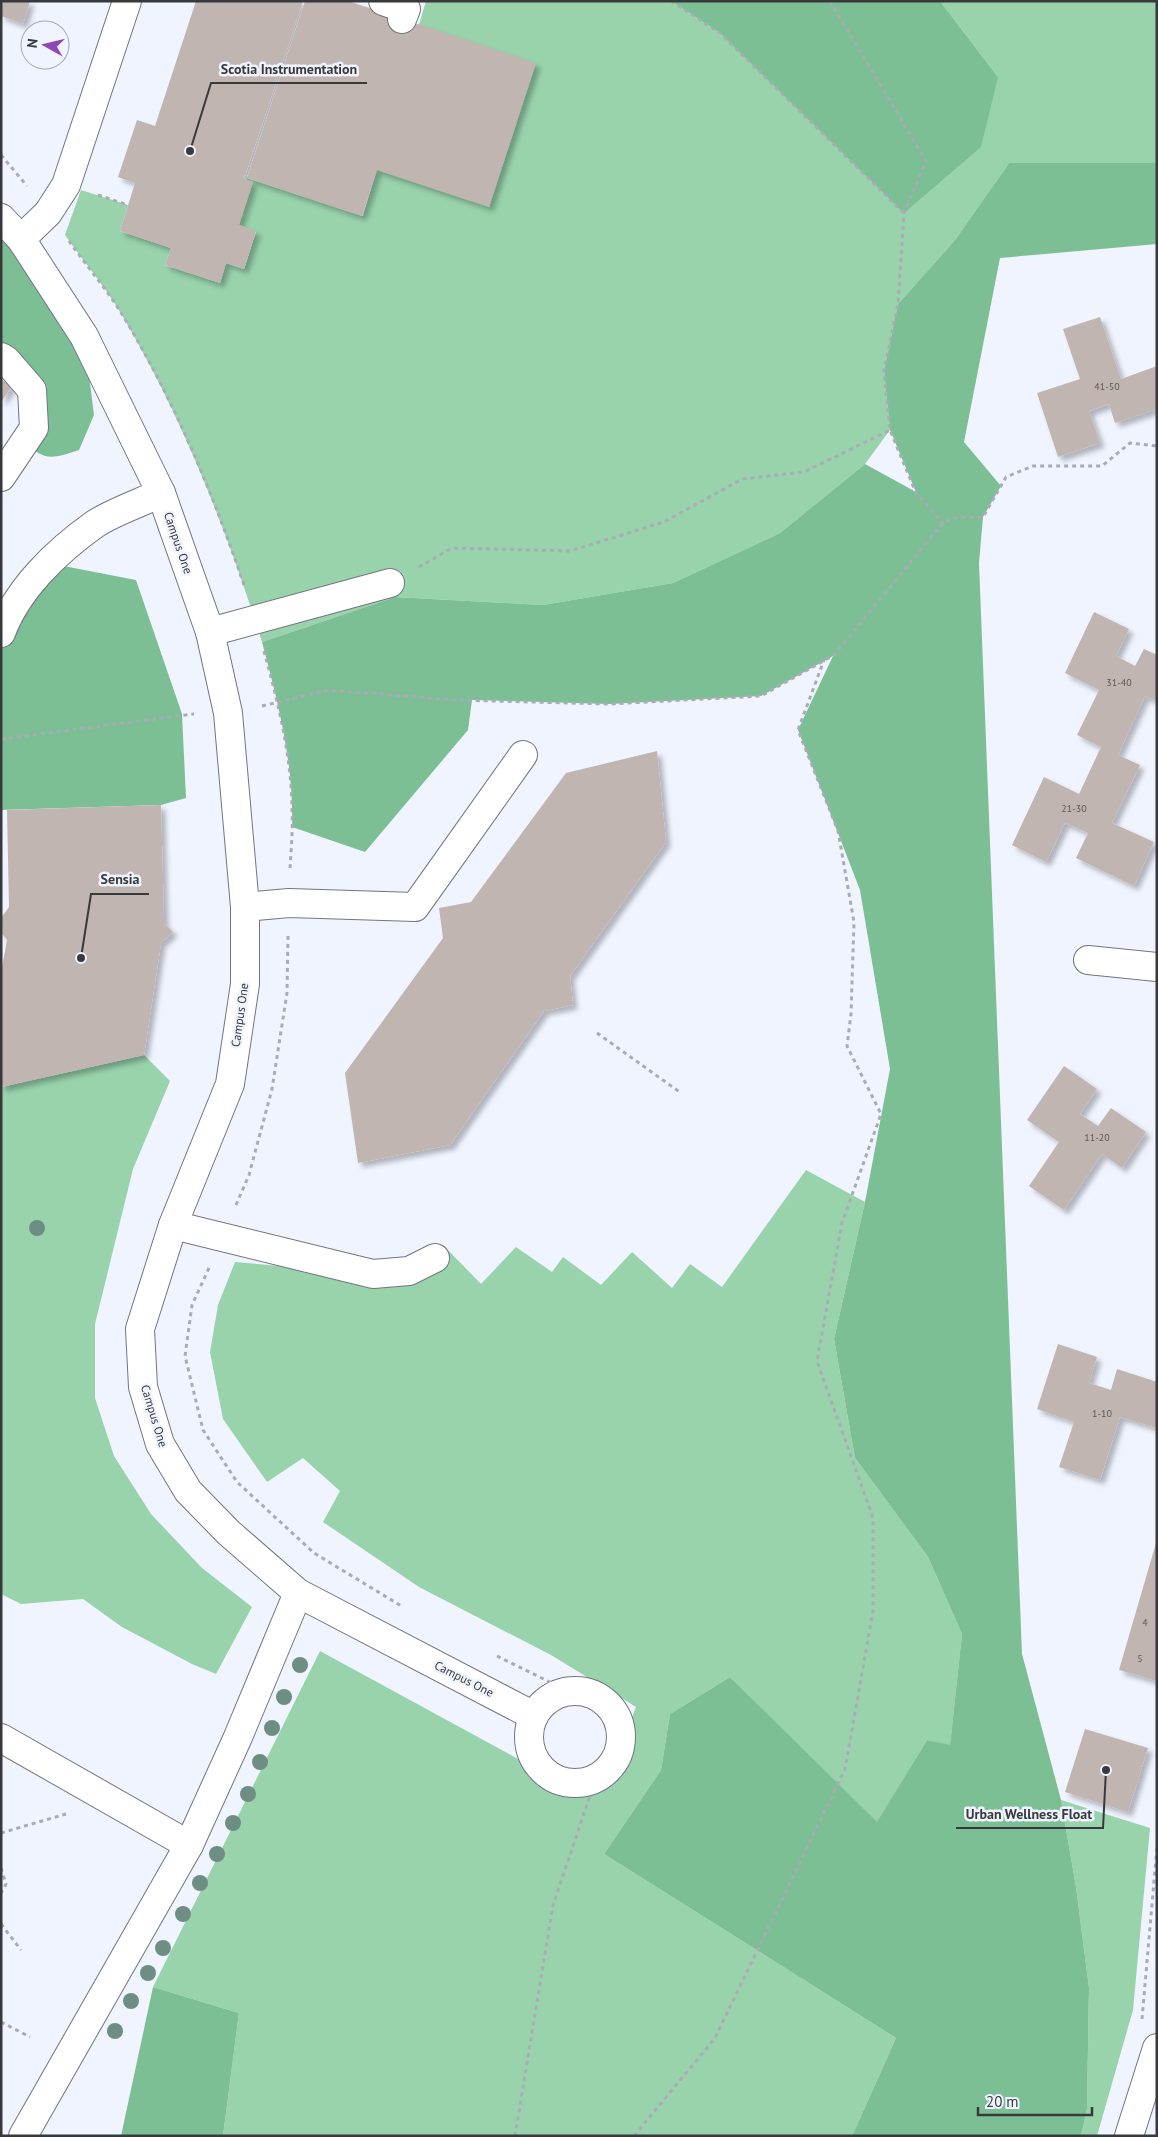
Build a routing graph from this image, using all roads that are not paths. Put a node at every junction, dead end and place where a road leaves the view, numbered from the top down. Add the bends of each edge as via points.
1 (127, 1) edge
2 (1, 218) edge
3 (21, 239) junction
4 (1, 358) edge
5 (1, 477) edge
6 (160, 493) junction
7 (390, 583) road end
8 (4, 619) edge
9 (210, 632) junction
10 (523, 755) dead end
11 (245, 906) junction
12 (1088, 960) dead end
13 (1157, 967) edge
14 (173, 1225) junction
15 (435, 1258) dead end
16 (298, 1593) junction
17 (534, 1716) junction
18 (1, 1738) edge
19 (189, 1845) junction
20 (1157, 2048) edge
21 (23, 2136) edge
22 (1129, 2136) edge

1 - 3 street via 66,185 48,213
2 - 3 street, Campus One
3 - 6 street, Campus One via 84,336
4 - 5 street via 32,390 34,428
6 - 8 street via 96,523 48,563
6 - 9 street, Campus One
7 - 9 street
9 - 11 street, Campus One via 228,713
10 - 11 street via 415,907 289,903
11 - 14 street, Campus One via 245,984 230,1084
12 - 13 street
14 - 15 street via 373,1274 409,1271
14 - 16 street, Campus One via 140,1329 143,1387 160,1444 188,1491 229,1533
16 - 17 street, Campus One
16 - 19 street
17 - 17 street via 542,1704 568,1691 596,1696 616,1716 620,1730 616,1758 596,1778 582,1782 553,1778 542,1770 529,1744
18 - 19 street
19 - 21 street
20 - 22 street

